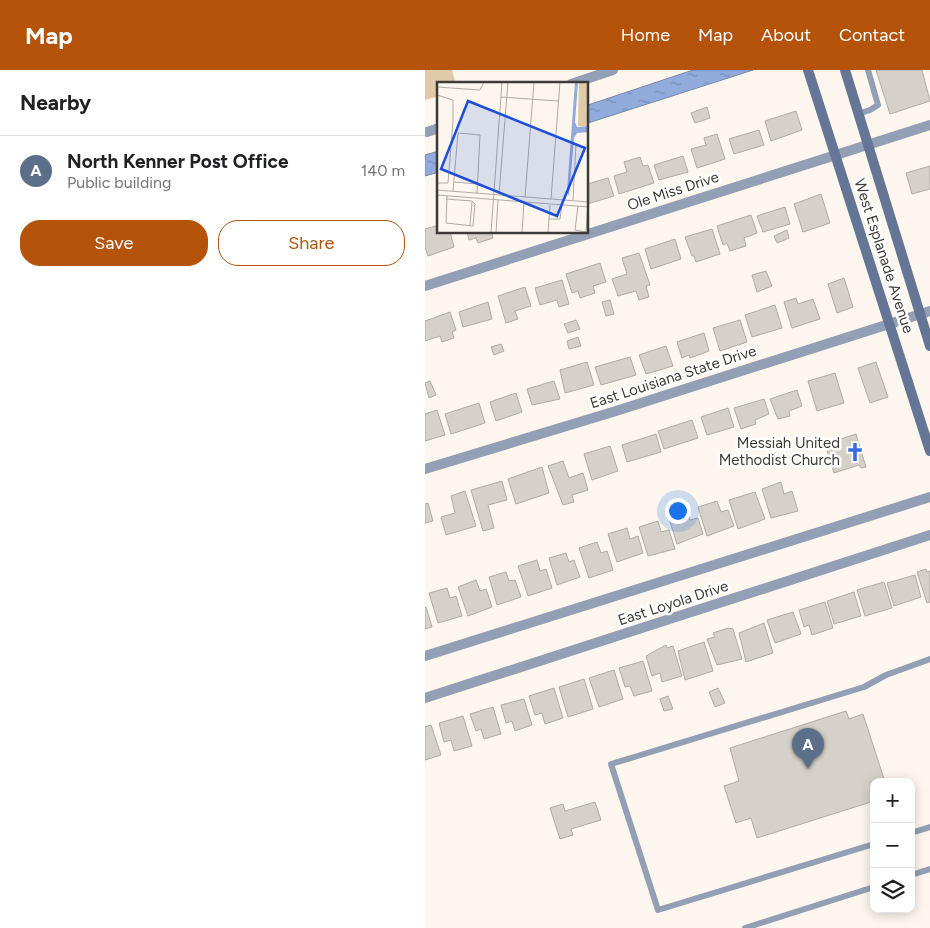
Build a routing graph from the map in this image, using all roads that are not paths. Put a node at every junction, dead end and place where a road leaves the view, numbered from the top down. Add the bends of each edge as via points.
1 (613, 70) edge
2 (808, 70) edge
3 (845, 70) edge
4 (869, 70) edge
5 (577, 82) edge
6 (858, 114) junction
7 (930, 125) edge
8 (437, 129) edge
9 (427, 132) dead end
10 (867, 146) junction
11 (835, 154) junction
12 (589, 233) edge
13 (587, 234) edge
14 (425, 286) edge
15 (925, 313) edge
16 (890, 323) junction
17 (930, 346) edge
18 (930, 451) edge
19 (425, 468) edge
20 (930, 497) edge
21 (930, 535) edge
22 (425, 656) edge
23 (929, 661) edge
24 (425, 698) edge
25 (930, 827) edge
26 (915, 832) edge
27 (870, 845) edge
28 (930, 869) edge
29 (915, 874) edge
30 (870, 888) edge
31 (745, 928) edge

1 - 5 street
2 - 11 main road, West Esplanade Avenue
3 - 6 main road, West Esplanade Avenue
4 - 6 lane via 878,105
6 - 10 main road, West Esplanade Avenue
7 - 10 street, Ole Miss Drive
8 - 9 street
10 - 11 street, Ole Miss Drive
10 - 15 main road, West Esplanade Avenue
11 - 12 street, Ole Miss Drive
11 - 16 main road, West Esplanade Avenue
13 - 14 street, Ole Miss Drive
15 - 16 street, East Louisiana State Drive
15 - 17 main road, West Esplanade Avenue
16 - 18 main road, West Esplanade Avenue
16 - 19 street, East Louisiana State Drive
20 - 22 street, East Loyola Drive
21 - 24 street, East Loyola Drive
23 - 27 lane via 889,674 864,687 611,764 658,910
25 - 26 lane
28 - 29 lane
30 - 31 lane

